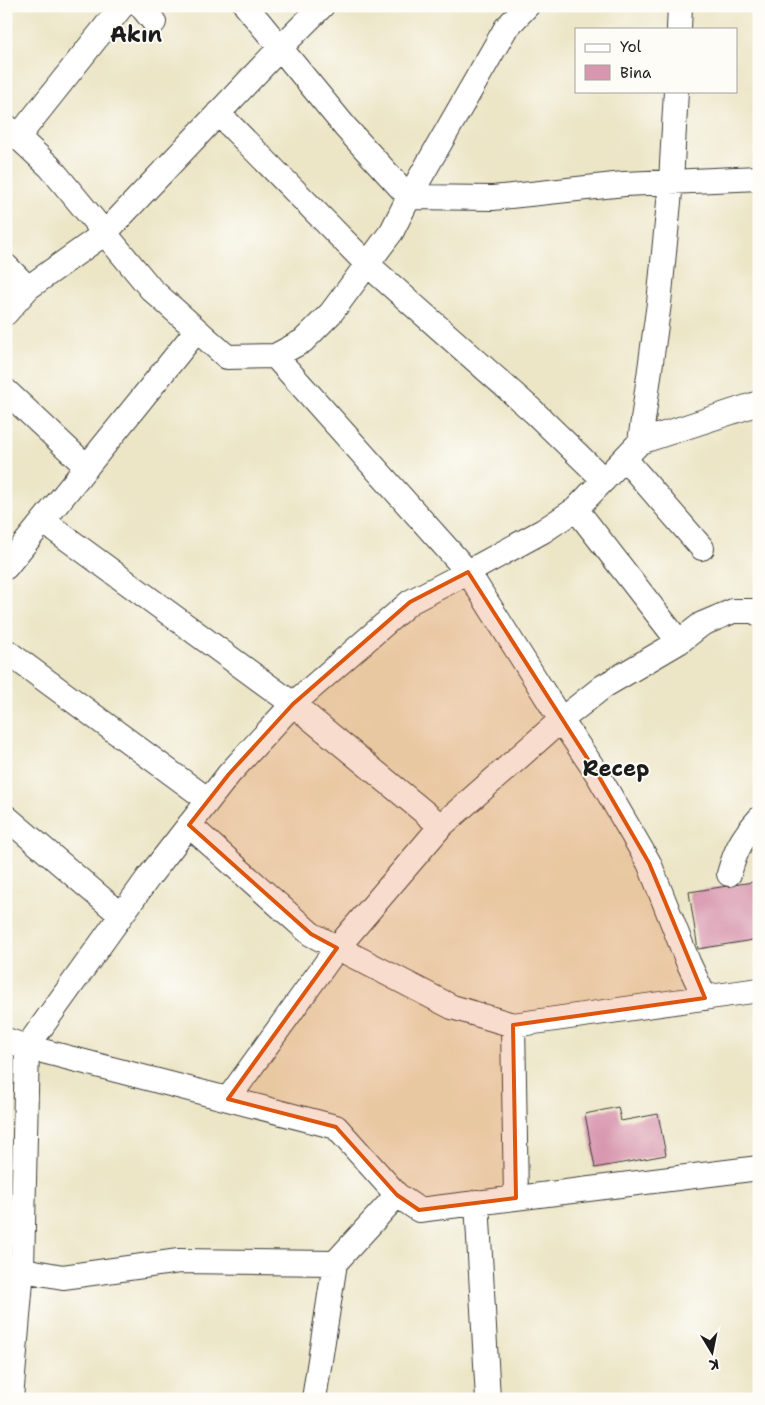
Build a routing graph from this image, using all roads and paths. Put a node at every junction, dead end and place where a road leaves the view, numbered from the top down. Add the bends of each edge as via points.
1 (122, 6) edge
2 (246, 6) edge
3 (322, 6) edge
4 (526, 6) edge
5 (680, 6) edge
6 (679, 28) edge
7 (280, 48) junction
8 (676, 92) edge
9 (218, 113) junction
10 (12, 131) edge
11 (759, 178) edge
12 (672, 182) junction
13 (409, 197) junction
14 (104, 233) junction
15 (368, 264) junction
16 (6, 266) edge
17 (28, 288) junction
18 (6, 313) edge
19 (197, 330) junction
20 (274, 356) junction
21 (6, 391) edge
22 (759, 403) edge
23 (633, 450) junction
24 (86, 467) junction
25 (604, 480) junction
26 (576, 509) junction
27 (43, 521) junction
28 (702, 548) dead end
29 (6, 567) edge
30 (468, 572) junction
31 (759, 614) edge
32 (678, 642) junction
33 (6, 651) edge
34 (293, 704) junction
35 (561, 720) junction
36 (208, 800) junction
37 (6, 817) edge
38 (759, 819) edge
39 (189, 825) junction
40 (441, 826) junction
41 (729, 874) dead end
42 (121, 915) junction
43 (337, 948) junction
44 (759, 990) edge
45 (705, 998) junction
46 (513, 1026) junction
47 (16, 1044) edge
48 (228, 1100) junction
49 (759, 1168) edge
50 (396, 1195) junction
51 (516, 1198) junction
52 (477, 1202) junction
53 (336, 1263) junction
54 (14, 1268) edge
55 (11, 1399) edge
56 (314, 1399) edge
57 (488, 1399) edge

1 - 10 street
2 - 7 street
3 - 7 street
4 - 13 street via 506,28
5 - 6 street
7 - 9 street
7 - 13 street
8 - 12 street
9 - 14 street
9 - 15 street
10 - 14 street via 50,167
11 - 12 street
12 - 13 street via 493,198
12 - 23 street via 659,304
13 - 15 street via 392,231
14 - 17 street
14 - 19 street via 151,289
15 - 20 street via 331,313 303,341
15 - 25 street via 534,412
16 - 17 street
17 - 18 street
19 - 20 street via 227,357
19 - 24 street
20 - 30 street
21 - 24 street
22 - 23 street
23 - 25 street
23 - 28 street
24 - 27 street
25 - 26 street
26 - 30 street
26 - 32 street
27 - 29 street
27 - 34 street
30 - 34 street via 410,602
30 - 35 street
31 - 32 street via 733,611 702,624
32 - 35 street via 604,686
33 - 36 street
34 - 36 street
34 - 40 street
35 - 40 street
35 - 45 street via 598,775 649,863
36 - 39 street
37 - 42 street
38 - 41 street via 736,850
39 - 42 street
39 - 43 street via 311,934
40 - 43 street
42 - 47 street
43 - 46 street via 452,1007
43 - 48 street
44 - 45 street
45 - 46 street
46 - 51 street
47 - 48 street
47 - 54 street
48 - 50 street via 336,1128
49 - 51 street
50 - 52 street via 419,1210
50 - 53 street
51 - 52 street
52 - 57 street
53 - 54 street via 179,1261 64,1277
53 - 56 street
54 - 55 street

